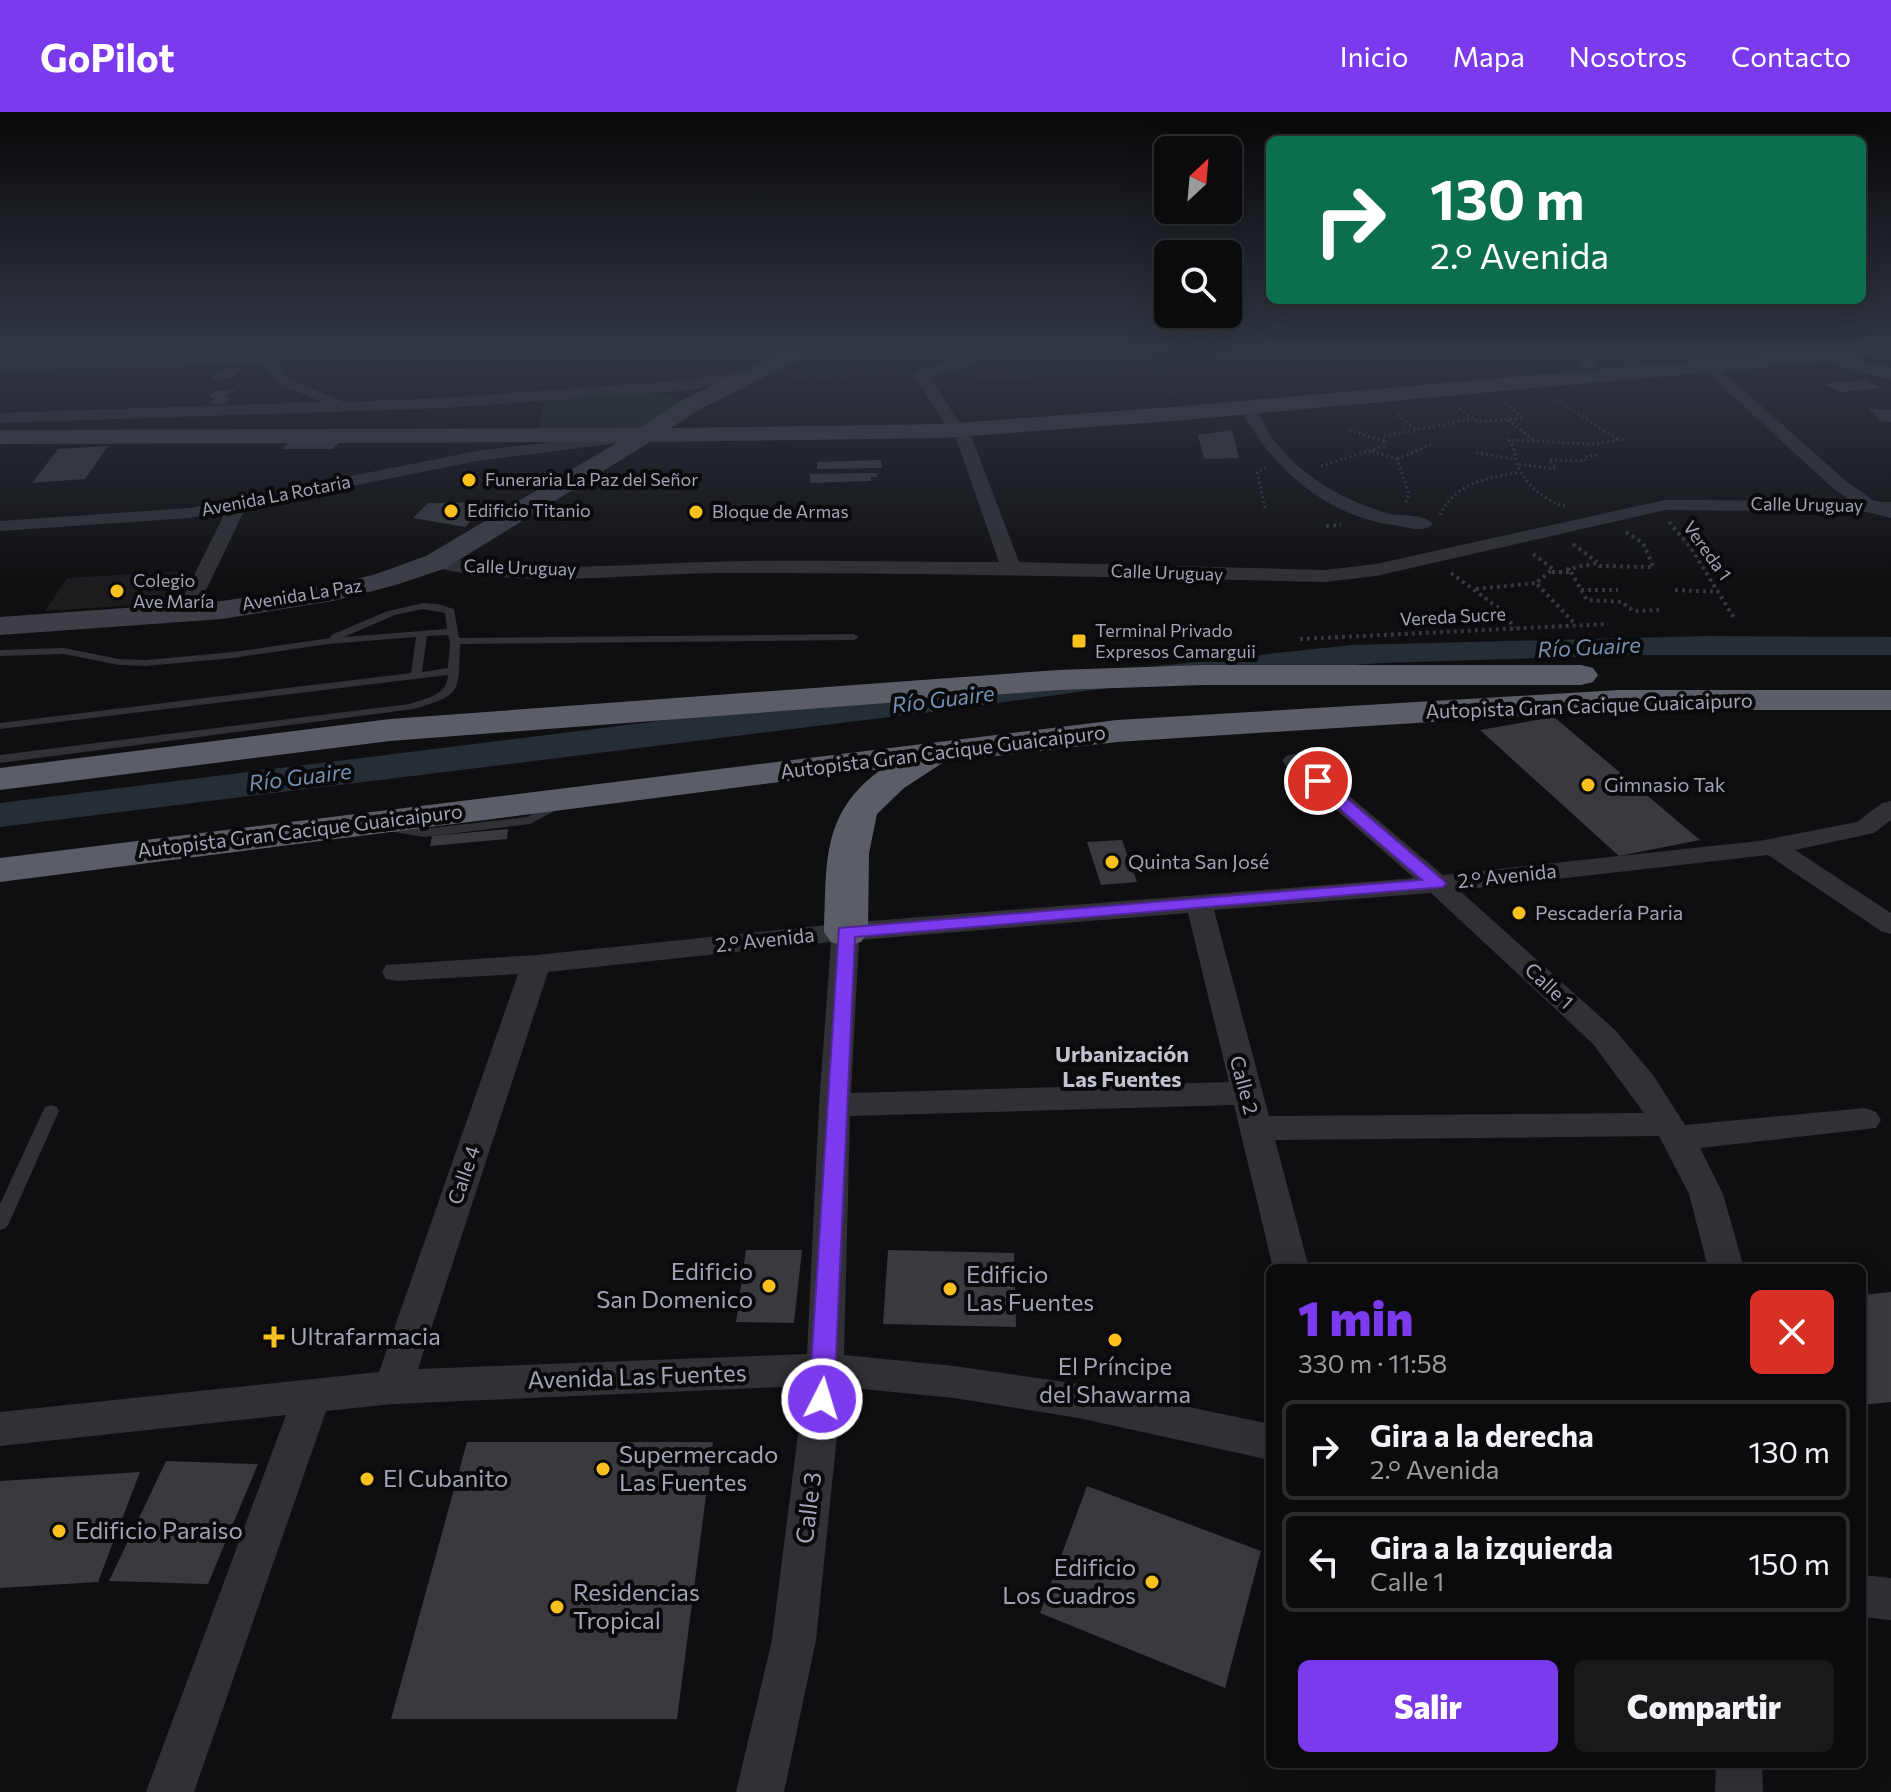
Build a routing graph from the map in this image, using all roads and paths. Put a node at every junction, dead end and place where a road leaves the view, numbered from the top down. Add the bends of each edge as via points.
1 (655, 429) edge
2 (716, 429) edge
3 (957, 429) edge
4 (1008, 429) edge
5 (1035, 429) edge
6 (1260, 429) edge
7 (1418, 429) edge
8 (1520, 429) edge
9 (1603, 429) edge
10 (1778, 429) edge
11 (1349, 430) dead end
12 (960, 434) junction
13 (490, 435) junction
14 (644, 435) junction
15 (737, 435) junction
16 (0, 437) edge
17 (1626, 439) dead end
18 (1619, 440) junction
19 (1384, 441) junction
20 (1535, 441) junction
21 (702, 444) junction
22 (1432, 444) dead end
23 (519, 449) junction
24 (1372, 451) junction
25 (1476, 453) dead end
26 (1597, 455) dead end
27 (1397, 459) junction
28 (1515, 459) junction
29 (1518, 464) junction
30 (1297, 469) junction
31 (1520, 472) junction
32 (585, 474) junction
33 (238, 505) junction
34 (1650, 507) junction
35 (1265, 508) dead end
36 (1884, 508) edge
37 (1597, 518) junction
38 (1387, 519) junction
39 (1424, 524) joint
40 (0, 526) edge
41 (496, 526) junction
42 (1513, 538) junction
43 (1430, 558) junction
44 (436, 562) junction
45 (1011, 568) junction
46 (1549, 572) junction
47 (1571, 572) junction
48 (1536, 583) junction
49 (1475, 589) junction
50 (1581, 590) junction
51 (1618, 590) dead end
52 (1675, 590) dead end
53 (1719, 592) junction
54 (1659, 610) dead end
55 (185, 613) junction
56 (1734, 618) dead end
57 (1608, 624) dead end
58 (1577, 625) junction
59 (0, 626) edge
60 (1514, 628) junction
61 (422, 634) junction
62 (453, 637) junction
63 (854, 637) dead end
64 (1300, 639) dead end
65 (328, 641) junction
66 (0, 653) edge
67 (453, 671) junction
68 (416, 674) junction
69 (1891, 679) edge
70 (1891, 700) edge
71 (0, 726) edge
72 (934, 752) junction
73 (0, 759) edge
74 (1294, 761) dead end
75 (0, 779) edge
76 (1891, 808) edge
77 (1772, 846) junction
78 (0, 870) edge
79 (1437, 884) junction
80 (1199, 903) junction
81 (1891, 925) edge
82 (846, 932) junction
83 (536, 964) junction
84 (396, 972) dead end
85 (1246, 1093) junction
86 (835, 1105) junction
87 (51, 1111) dead end
88 (1865, 1120) dead end
89 (1256, 1128) junction
90 (1671, 1131) junction
91 (0, 1223) edge
92 (1290, 1264) edge
93 (1725, 1264) edge
94 (825, 1369) junction
95 (393, 1387) junction
96 (311, 1398) junction
97 (0, 1429) edge
98 (1266, 1441) edge
99 (1866, 1596) edge
100 (1891, 1599) edge
101 (1739, 1768) edge
102 (170, 1792) edge
103 (760, 1792) edge
104 (1739, 1792) edge

1 - 14 main road
2 - 15 main road
3 - 12 street
4 - 12 main road
5 - 12 main road
6 - 30 street via 1271,448
7 - 19 path via 1385,436
8 - 20 path
9 - 18 path
10 - 36 street via 1841,486
11 - 19 path
12 - 15 main road
12 - 21 main road
12 - 45 street
13 - 14 main road
13 - 16 main road
13 - 23 main road
14 - 15 main road
14 - 21 main road
14 - 23 street, Avenida La Rotaria
14 - 32 main road, Avenida La Paz
17 - 18 path
18 - 20 path
19 - 24 path
20 - 28 path via 1509,440
21 - 32 main road
22 - 27 path
23 - 33 street, Avenida La Rotaria
23 - 41 main road, Avenida La Paz via 529,464 528,477
24 - 27 path
24 - 30 path
25 - 28 path
26 - 29 path via 1584,457 1585,461 1549,460 1556,469
27 - 38 path via 1408,501
28 - 29 path
29 - 31 path
30 - 35 path via 1257,472
30 - 38 street via 1338,502
31 - 37 path via 1559,506
31 - 39 path via 1461,485 1446,499 1437,522
32 - 41 main road, Avenida La Paz
33 - 40 street, Avenida La Rotaria
33 - 55 street
34 - 36 street, Calle Uruguay
34 - 37 street, Calle Uruguay
34 - 53 path, Vereda 1 via 1691,548
37 - 42 street, Calle Uruguay
37 - 47 path via 1643,543 1653,567 1597,563 1568,569
38 - 39 street
41 - 44 main road, Avenida La Paz
42 - 43 street, Calle Uruguay
42 - 46 path via 1553,569
43 - 45 street, Calle Uruguay via 1376,570 1286,577
43 - 49 path
44 - 45 street, Calle Uruguay via 531,572
44 - 55 main road, Avenida La Paz via 341,593
46 - 47 path
46 - 48 path
47 - 50 path
48 - 49 path
48 - 58 path
49 - 60 path via 1504,612
50 - 51 path
50 - 54 path via 1587,600 1622,602 1633,611
52 - 53 path
53 - 56 path, Vereda 1
55 - 59 main road, Avenida La Paz
57 - 58 path, Vereda Sucre
58 - 60 path, Vereda Sucre
60 - 64 path, Vereda Sucre
61 - 62 lane
61 - 65 lane
61 - 68 lane
62 - 63 lane
62 - 65 lane via 450,611 435,606 392,613
62 - 67 lane
65 - 66 lane via 146,663 64,651
67 - 68 lane
67 - 73 lane via 453,685 442,697 410,707
68 - 71 lane
69 - 75 highway, Autopista Gran Cacique Guaicaipuro via 1203,675 1058,680 390,730
70 - 72 highway, Autopista Gran Cacique Guaicaipuro via 1618,700 1200,724
72 - 78 highway, Autopista Gran Cacique Guaicaipuro
72 - 82 highway via 887,782 856,817
74 - 79 street, Calle 1
76 - 77 street, 2.° Avenida via 1865,828
77 - 79 street, 2.° Avenida
77 - 81 street
79 - 80 street, 2.° Avenida
79 - 90 street, Calle 1 via 1604,1037 1642,1083
80 - 82 street, 2.° Avenida
80 - 85 street, Calle 2
82 - 83 street, 2.° Avenida
82 - 86 street, Calle 3
83 - 84 street, 2.° Avenida
83 - 95 street, Calle 4
85 - 86 street
85 - 89 street, Calle 2
86 - 94 street, Calle 3
87 - 91 lane
88 - 90 street
89 - 90 street
89 - 92 street, Calle 2
90 - 93 street, Calle 1 via 1706,1194
94 - 95 street, Avenida Las Fuentes
94 - 98 street, Avenida Las Fuentes via 1064,1399
94 - 103 street, Calle 3 via 794,1640
95 - 96 street, Avenida Las Fuentes
96 - 97 street, Avenida Las Fuentes
96 - 102 street
99 - 100 street
101 - 104 street

